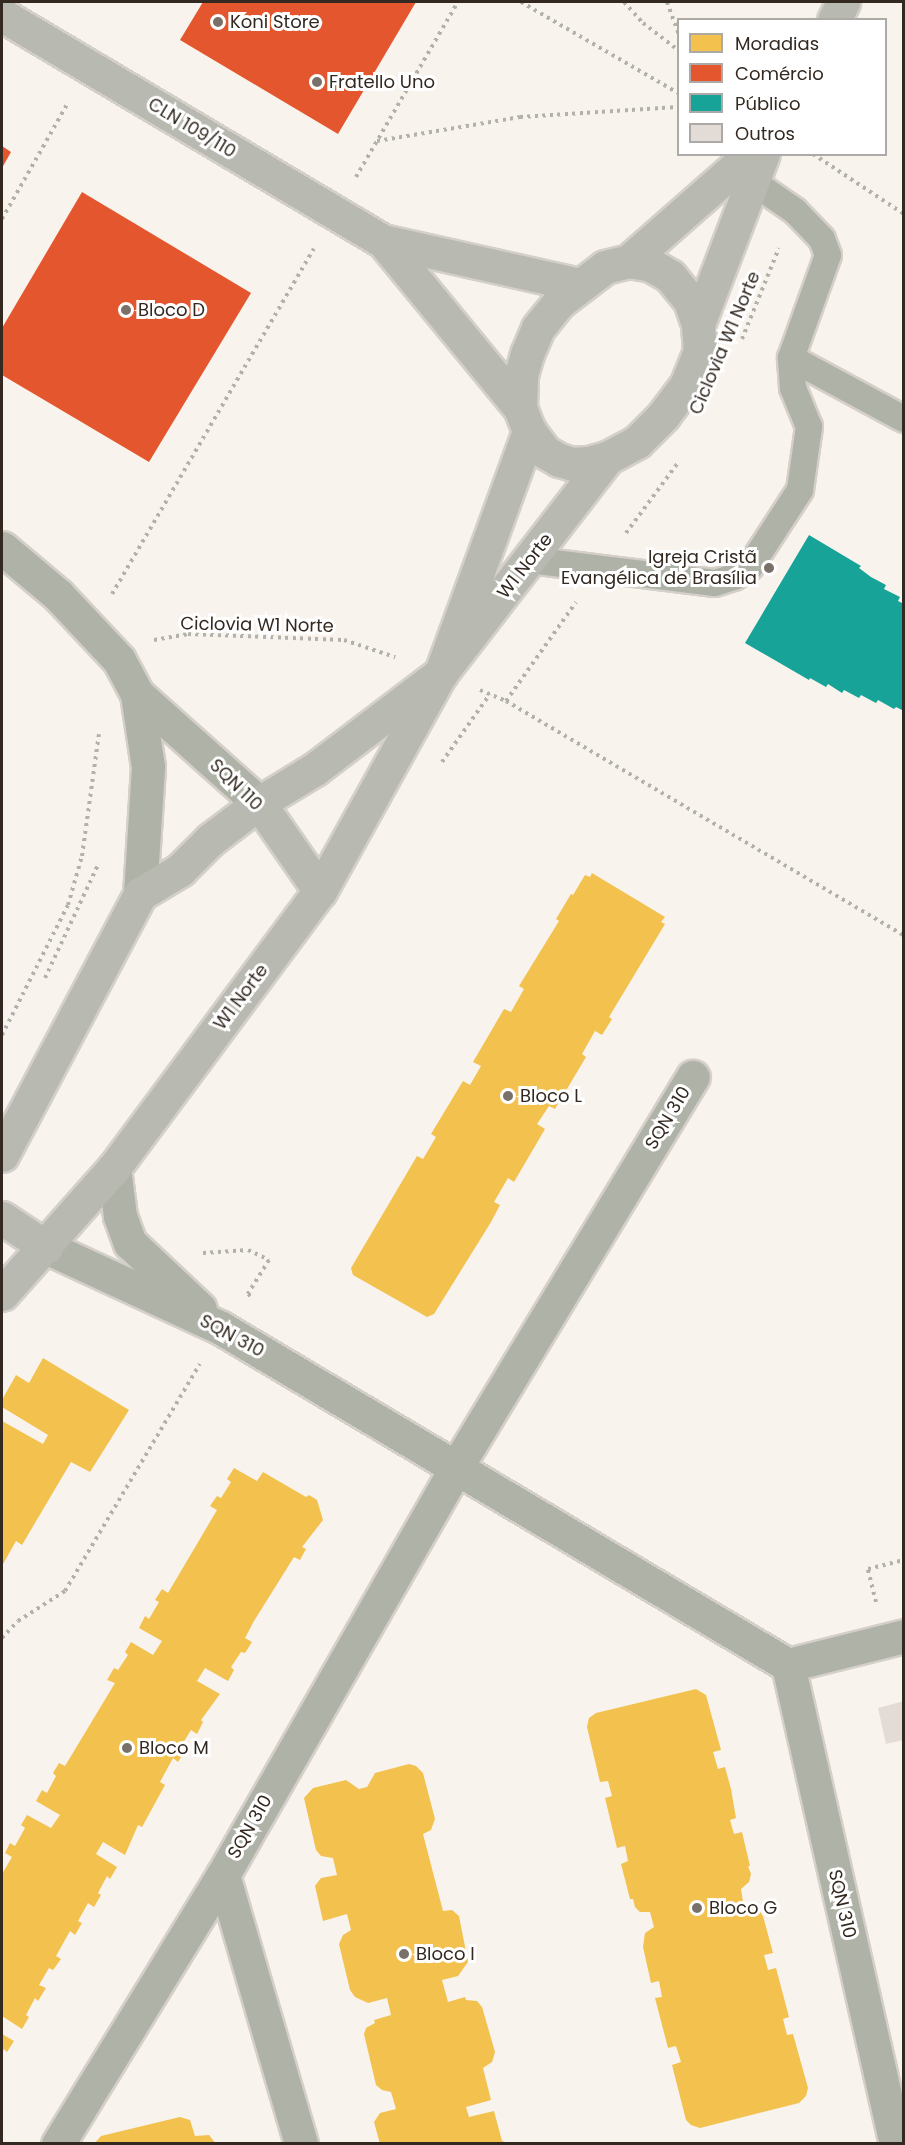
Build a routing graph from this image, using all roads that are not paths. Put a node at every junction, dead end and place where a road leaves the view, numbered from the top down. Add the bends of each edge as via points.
1 (843, 2) edge
2 (2, 15) edge
3 (835, 18) edge
4 (756, 164) edge
5 (382, 241) junction
6 (629, 261) junction
7 (580, 285) junction
8 (699, 324) junction
9 (791, 358) junction
10 (524, 419) junction
11 (903, 419) edge
12 (607, 458) junction
13 (2, 548) edge
14 (530, 560) junction
15 (441, 673) junction
16 (137, 694) junction
17 (258, 803) junction
18 (320, 891) junction
19 (140, 894) junction
20 (693, 1077) dead end
21 (2, 1155) edge
22 (114, 1168) junction
23 (2, 1218) edge
24 (46, 1247) junction
25 (2, 1294) edge
26 (221, 1328) junction
27 (457, 1467) junction
28 (903, 1636) edge
29 (788, 1665) junction
30 (223, 1875) junction
31 (58, 2144) edge
32 (301, 2144) edge
33 (896, 2144) edge

1 - 3 street
2 - 5 street, CLN 109/110
4 - 6 street
4 - 8 street
4 - 9 lane via 822,239 828,255
5 - 7 street, CLN 109/110
5 - 10 street, CLN 109/110
6 - 7 street via 605,267
6 - 8 street via 670,276 690,302
7 - 10 street via 558,303 538,328 521,375
8 - 12 street via 700,351 687,384 637,442
9 - 11 lane
9 - 14 lane via 793,388 809,427 800,490 750,567 715,584
10 - 12 street via 545,452 559,460 573,464
10 - 15 street, W1 Norte
12 - 14 street, W1 Norte
13 - 16 street, SQN 110 via 58,595 119,660
14 - 15 street, W1 Norte
15 - 17 street, W1 Norte via 315,770
15 - 18 street, W1 Norte
16 - 17 street, SQN 110
16 - 19 street, SQN 110 via 148,767
17 - 18 street, SQN 110
17 - 19 street, W1 Norte via 210,840 180,870
18 - 22 street, W1 Norte
19 - 21 street
20 - 27 street, SQN 310
22 - 24 street, W1 Norte
22 - 26 street via 120,1216 130,1243
23 - 24 street, SQN 310
24 - 25 street, W1 Norte
24 - 26 street, SQN 310
26 - 27 street, SQN 310
27 - 29 street, SQN 310
27 - 30 street, SQN 310
28 - 29 street
29 - 33 street, SQN 310
30 - 31 street, SQN 310
30 - 32 street, SQN 310

